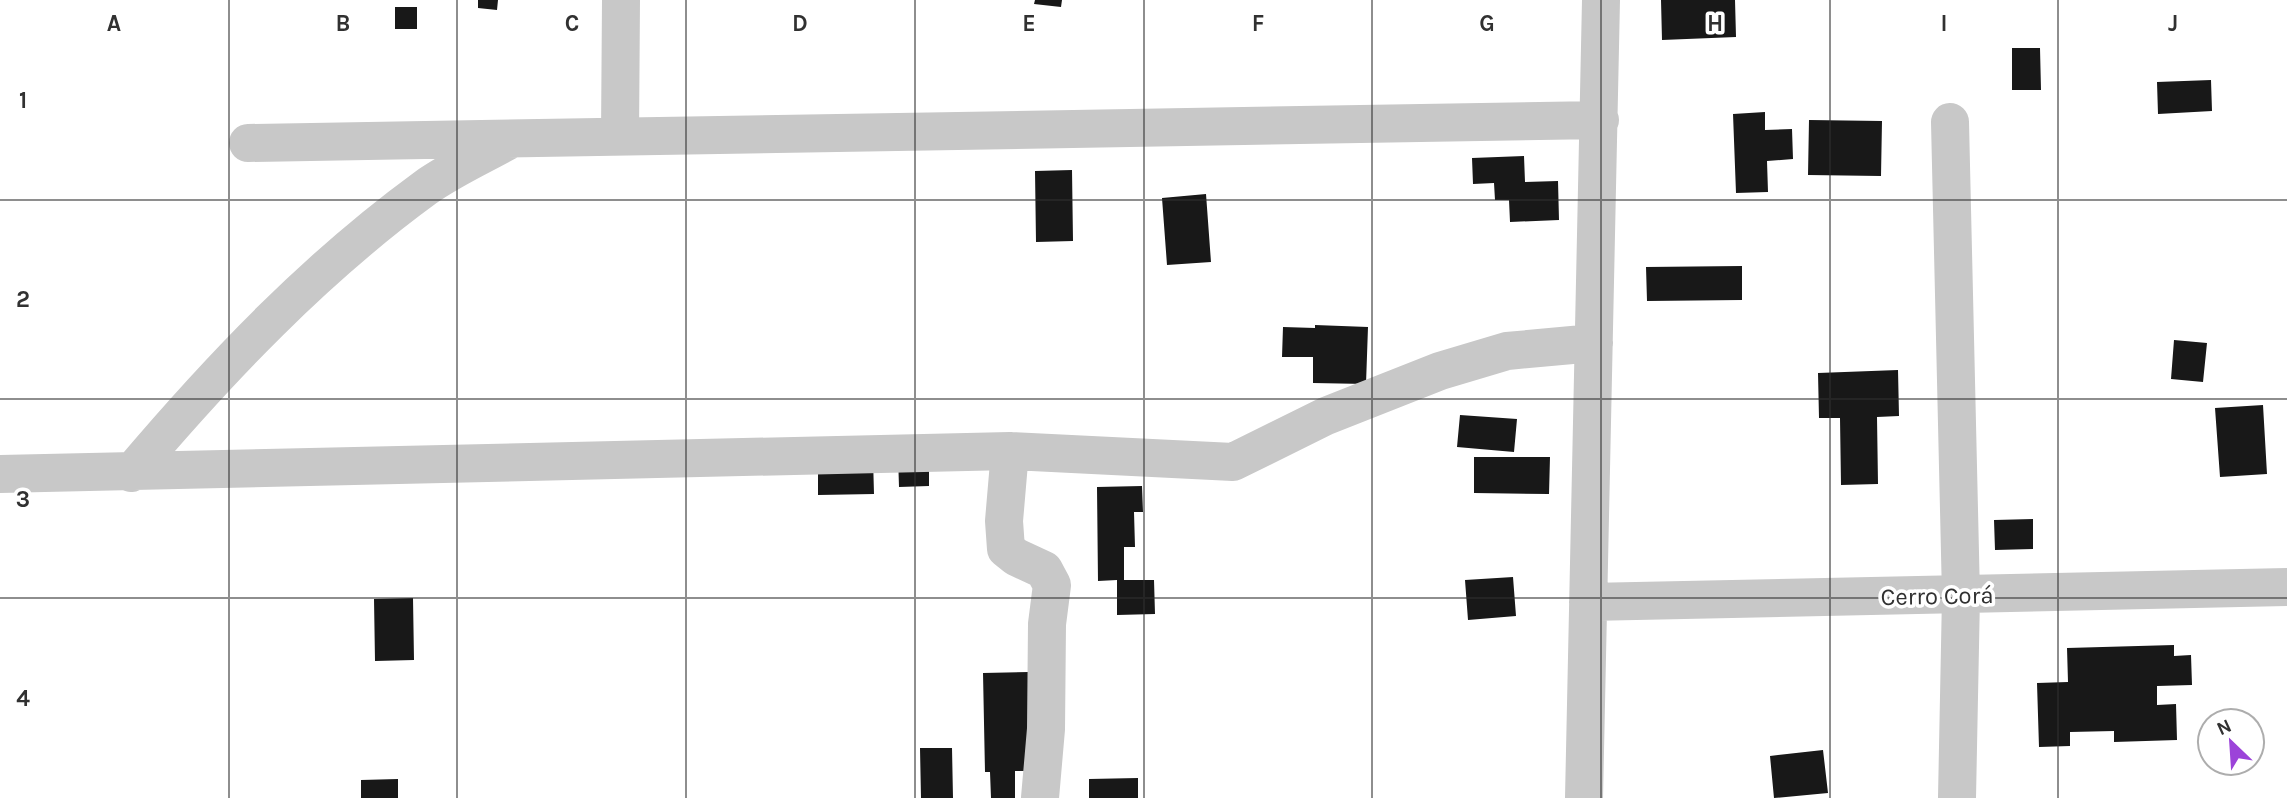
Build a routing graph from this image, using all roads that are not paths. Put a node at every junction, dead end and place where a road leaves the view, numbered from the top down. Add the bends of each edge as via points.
1 (621, 0) edge
2 (1601, 0) edge
3 (1600, 120) junction
4 (1950, 122) dead end
5 (620, 136) junction
6 (513, 138) junction
7 (248, 143) dead end
8 (1594, 343) junction
9 (1010, 451) junction
10 (131, 473) junction
11 (0, 474) edge
12 (2287, 587) edge
13 (1961, 596) junction
14 (1588, 602) junction
15 (1040, 798) edge
16 (1584, 798) edge
17 (1956, 798) edge

1 - 5 street
2 - 3 street
3 - 5 street
3 - 8 street
4 - 13 street
5 - 6 street
6 - 7 street
6 - 10 street via 427,187 321,272 198,394
8 - 9 street via 1507,351 1440,371 1326,416 1233,462
8 - 14 street
9 - 10 street
9 - 15 street via 1006,549 1044,570 1052,585
10 - 11 street
12 - 13 street, Cerro Corá
13 - 14 street, Cerro Corá
13 - 17 street
14 - 16 street

